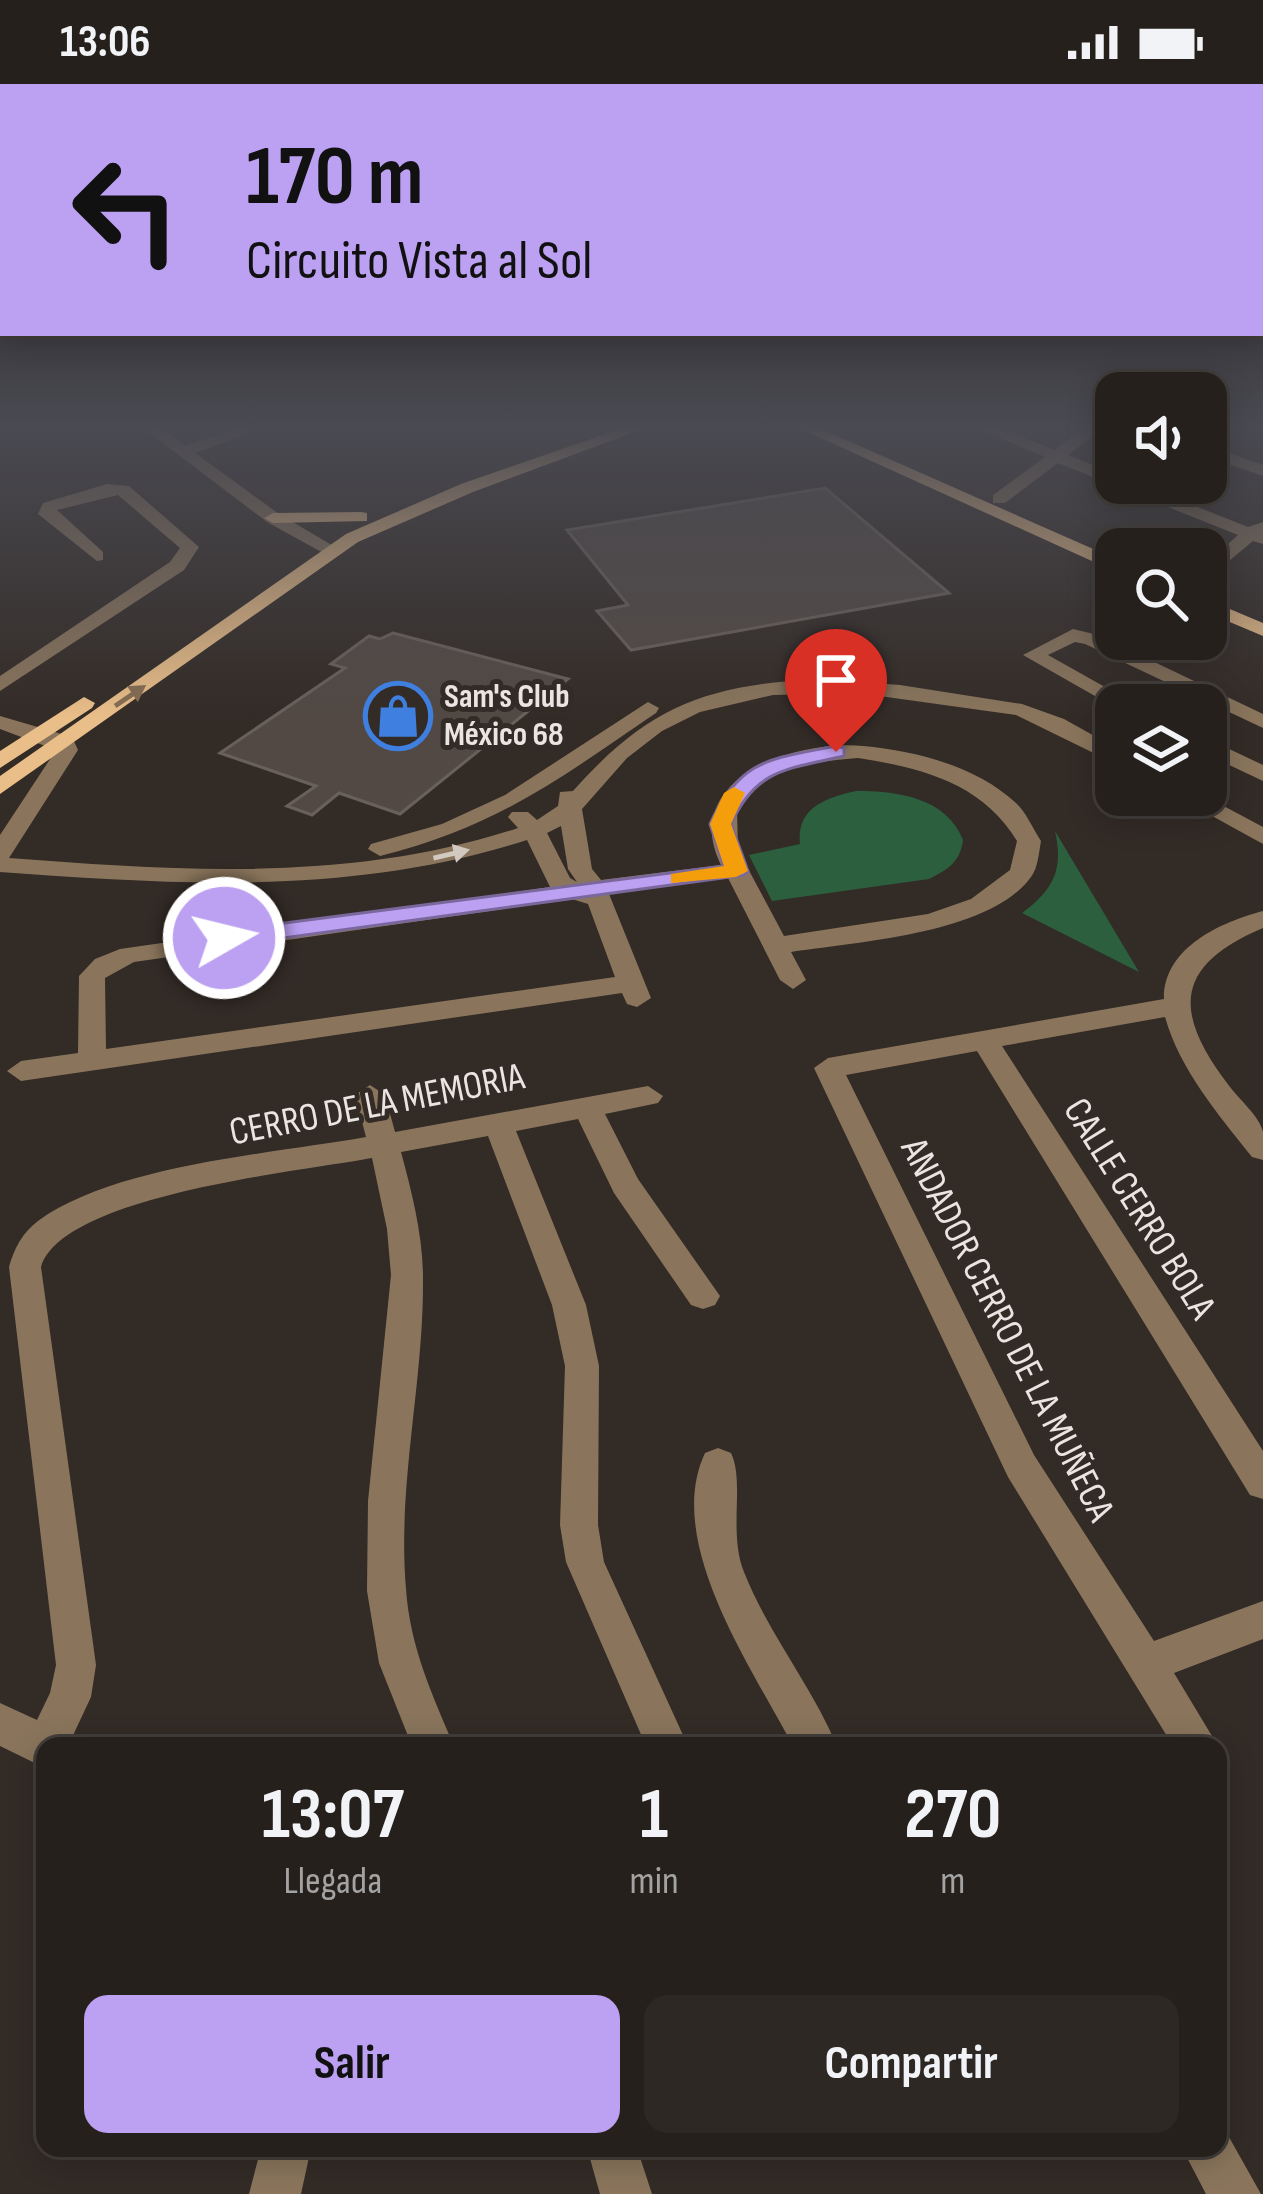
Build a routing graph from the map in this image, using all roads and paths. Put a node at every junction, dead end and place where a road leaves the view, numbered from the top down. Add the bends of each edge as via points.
1 (57, 522) edge
2 (161, 522) edge
3 (281, 522) edge
4 (354, 522) edge
5 (384, 522) edge
6 (1019, 522) edge
7 (1053, 522) edge
8 (1259, 532) edge
9 (1095, 541) edge
10 (323, 546) junction
11 (97, 556) dead end
12 (1095, 557) edge
13 (1227, 557) edge
14 (1227, 599) edge
15 (1227, 614) edge
16 (1263, 614) edge
17 (1263, 630) edge
18 (1184, 684) edge
19 (0, 685) edge
20 (1095, 688) edge
21 (1227, 705) edge
22 (1004, 706) junction
23 (0, 722) edge
24 (1263, 722) edge
25 (40, 733) junction
26 (64, 742) junction
27 (1095, 745) edge
28 (1227, 756) edge
29 (0, 761) edge
30 (1263, 774) edge
31 (0, 787) edge
32 (521, 795) junction
33 (572, 806) junction
34 (1224, 816) edge
35 (533, 829) junction
36 (1263, 837) edge
37 (2, 855) edge
38 (736, 871) junction
39 (592, 896) junction
40 (1263, 919) edge
41 (775, 946) junction
42 (793, 980) dead end
43 (1176, 1006) junction
44 (984, 1040) junction
45 (92, 1060) junction
46 (21, 1071) dead end
47 (370, 1095) dead end
48 (648, 1096) dead end
49 (586, 1105) junction
50 (497, 1122) junction
51 (382, 1142) junction
52 (1263, 1150) edge
53 (703, 1295) dead end
54 (718, 1463) dead end
55 (1263, 1484) edge
56 (1263, 1620) edge
57 (1144, 1664) junction
58 (0, 1724) edge
59 (50, 1737) edge
60 (429, 1737) edge
61 (663, 1737) edge
62 (811, 1737) edge
63 (1191, 1737) edge
64 (36, 1742) edge
65 (284, 2157) edge
66 (615, 2157) edge
67 (1212, 2157) edge
68 (275, 2194) edge
69 (626, 2194) edge
70 (1235, 2194) edge

1 - 11 street
2 - 19 street via 190,548 177,566
3 - 10 street
4 - 10 main road
5 - 10 main road
6 - 12 main road
7 - 9 main road
8 - 13 street
10 - 25 main road
26 -> 10 main road
14 - 16 main road
15 - 17 main road
18 - 20 street via 1073,635 1033,655
21 - 24 street
22 - 27 street
22 - 32 street via 944,684 864,673 743,680 647,708
22 - 33 street via 846,685 718,701 631,741
23 - 25 street
25 - 26 street
25 - 29 main road
26 - 31 main road
26 - 37 street via 58,769
28 - 30 street
32 - 33 street via 559,790
32 - 35 street via 518,815
32 - 37 street via 418,839 320,859
33 - 35 street
33 - 39 street via 570,828
34 - 36 street
37 -> 35 street via 223,879 313,876 432,858
35 - 39 street via 560,883
38 - 39 street
38 - 41 street
38 - 41 street via 722,836 727,804 755,775 815,754 874,752 950,769 1004,800 1024,829 1019,875 976,906
39 - 45 street via 362,919 129,955 92,976
39 - 45 street via 634,992
40 - 43 street via 1194,950
41 - 42 street
43 - 44 street
43 - 52 street via 1193,1056
44 - 55 street, CALLE CERRO BOLA
44 - 57 street, ANDADOR CERRO DE LA MUÑECA via 828,1068 1021,1466
45 - 46 street
47 - 51 street
48 - 49 street, CERRO DE LA MEMORIA
49 - 50 street, CERRO DE LA MEMORIA
49 - 53 street via 625,1184
50 - 51 street, CERRO DE LA MEMORIA
50 - 61 street via 573,1321 582,1366 585,1562
51 - 59 street, CERRO DE LA MEMORIA via 121,1193 60,1223 26,1256 76,1665
51 - 60 street via 397,1190 406,1275 388,1602 397,1656
54 - 62 street via 714,1524 725,1575
56 - 57 street
57 - 63 street, ANDADOR CERRO DE LA MUÑECA
58 - 64 street
65 - 68 street
66 - 69 street
67 - 70 street

